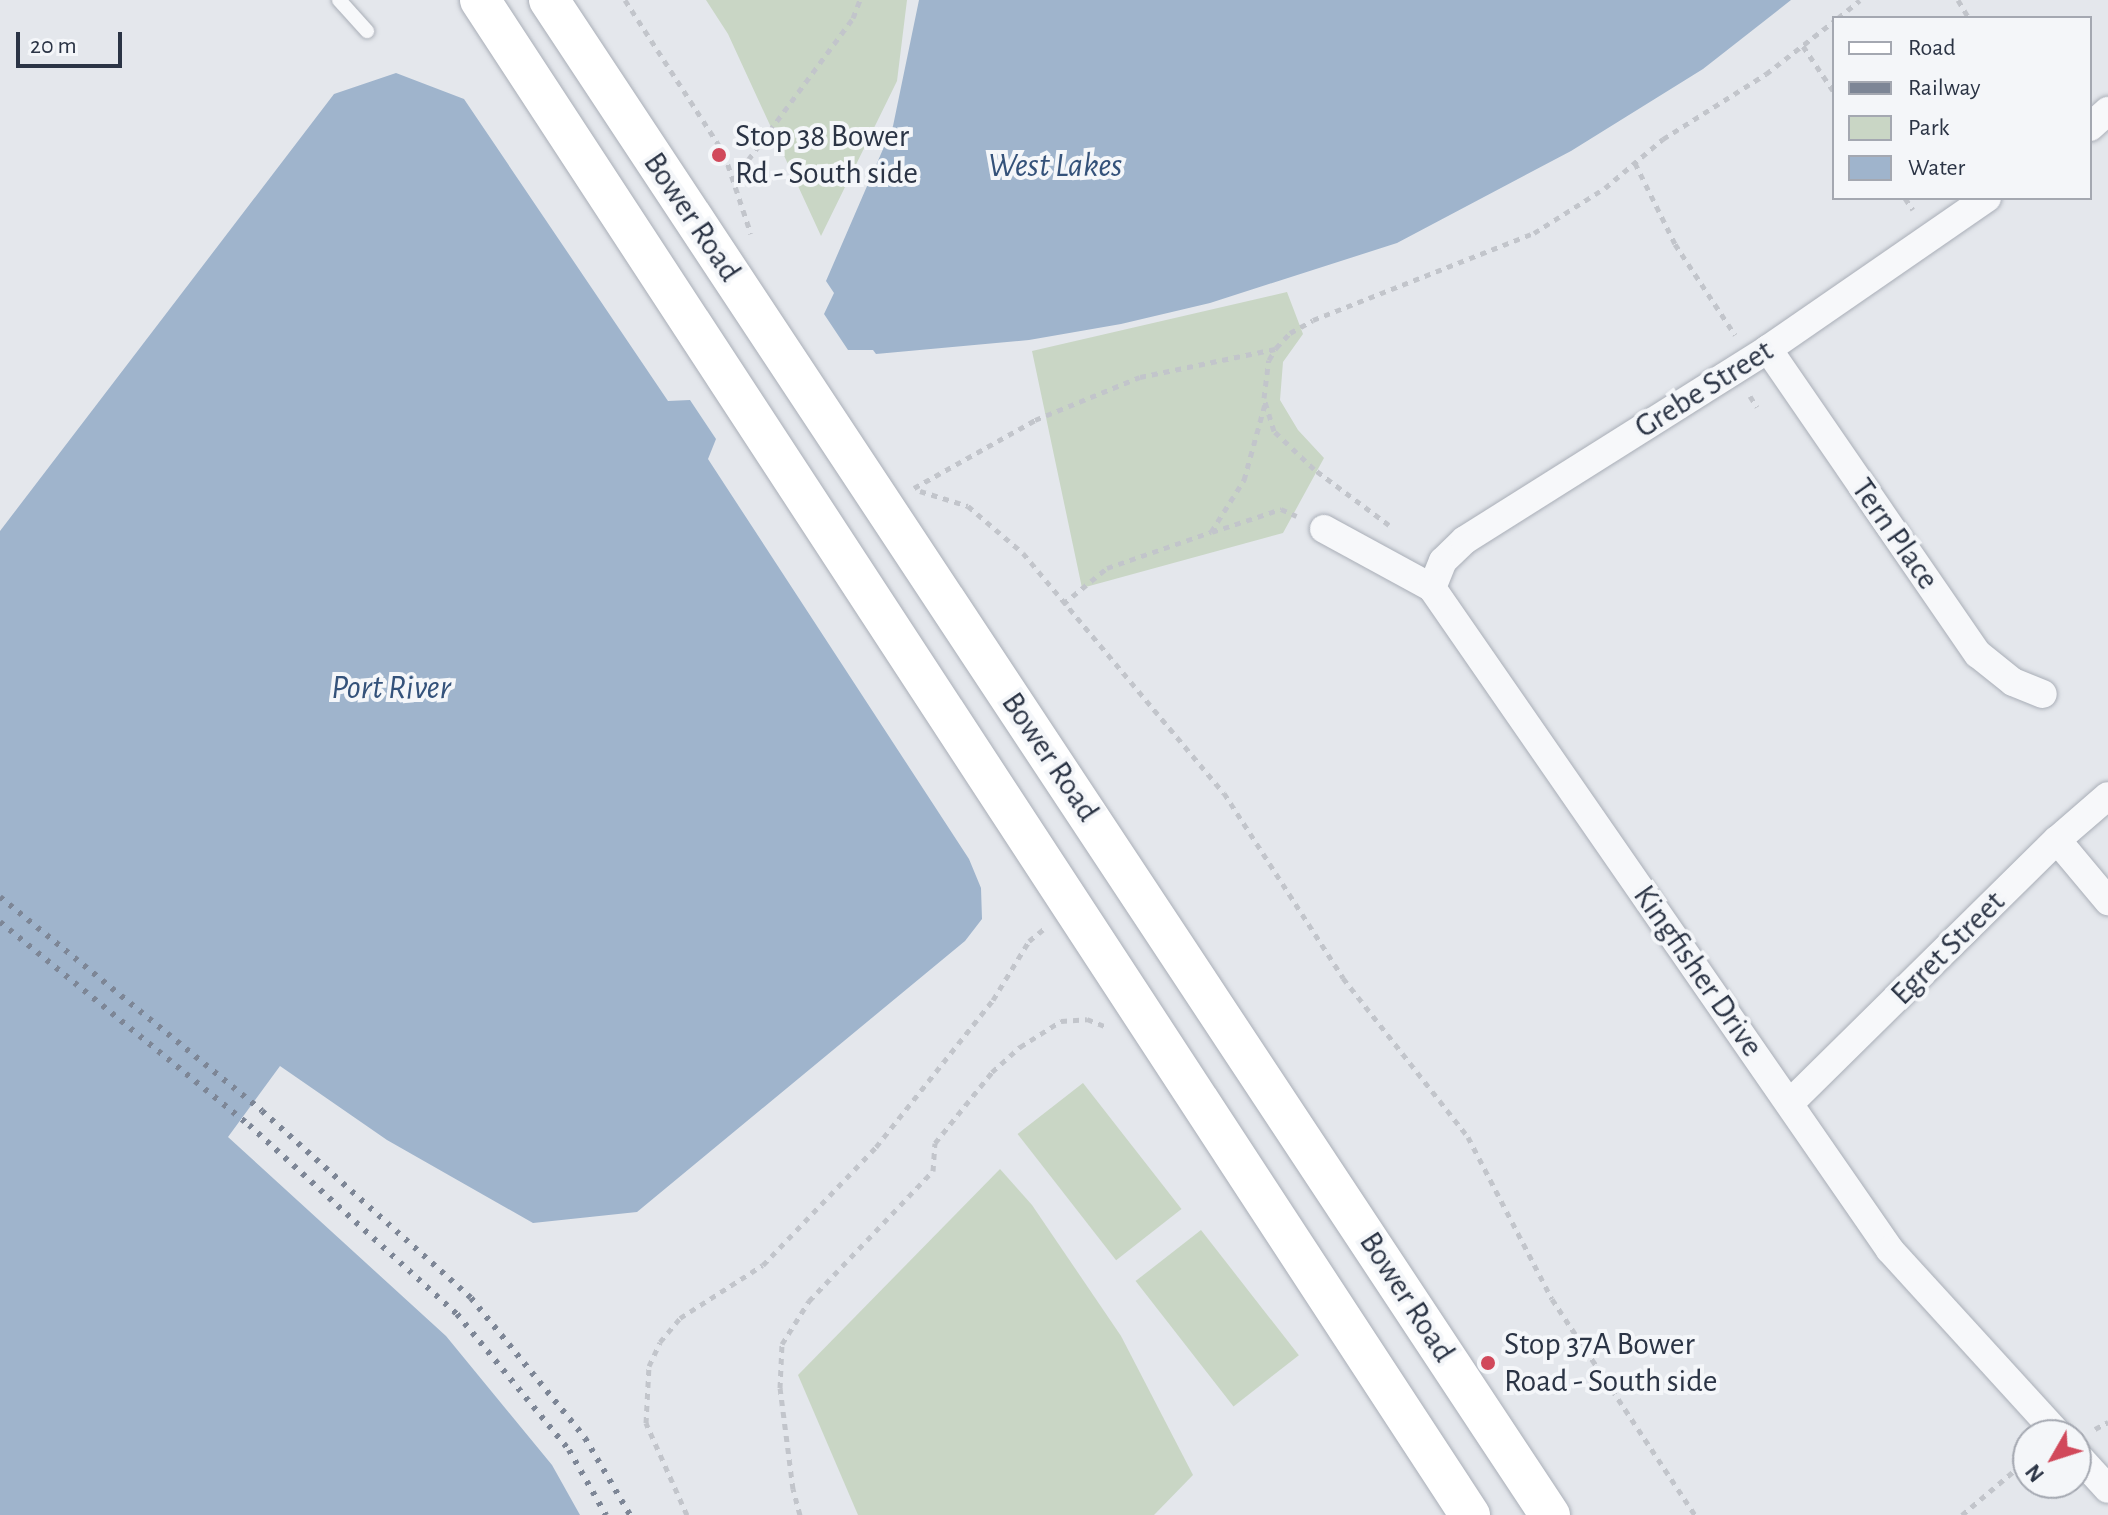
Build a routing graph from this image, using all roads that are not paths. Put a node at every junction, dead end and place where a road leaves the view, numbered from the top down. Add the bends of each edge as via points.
1 (339, 0) edge
2 (480, 0) edge
3 (549, 0) edge
4 (367, 31) dead end
5 (1984, 200) edge
6 (1768, 349) junction
7 (1324, 529) road end
8 (1432, 588) junction
9 (2043, 694) dead end
10 (2108, 796) edge
11 (2057, 840) junction
12 (2108, 901) edge
13 (1790, 1103) junction
14 (2044, 1419) edge
15 (2092, 1472) edge
16 (2108, 1489) edge
17 (1470, 1515) edge
18 (1550, 1515) edge

1 - 4 lane
2 - 17 main road, Bower Road
3 - 18 main road, Bower Road
5 - 6 street, Grebe Street
6 - 8 street, Grebe Street via 1465,540 1443,561
6 - 9 street, Tern Place via 1978,654 2013,682
7 - 8 street, Kingfisher Drive
8 - 13 street, Kingfisher Drive
10 - 11 street, Egret Street
11 - 12 street
11 - 13 street, Egret Street
13 - 14 street, Kingfisher Drive via 1890,1250
15 - 16 street

